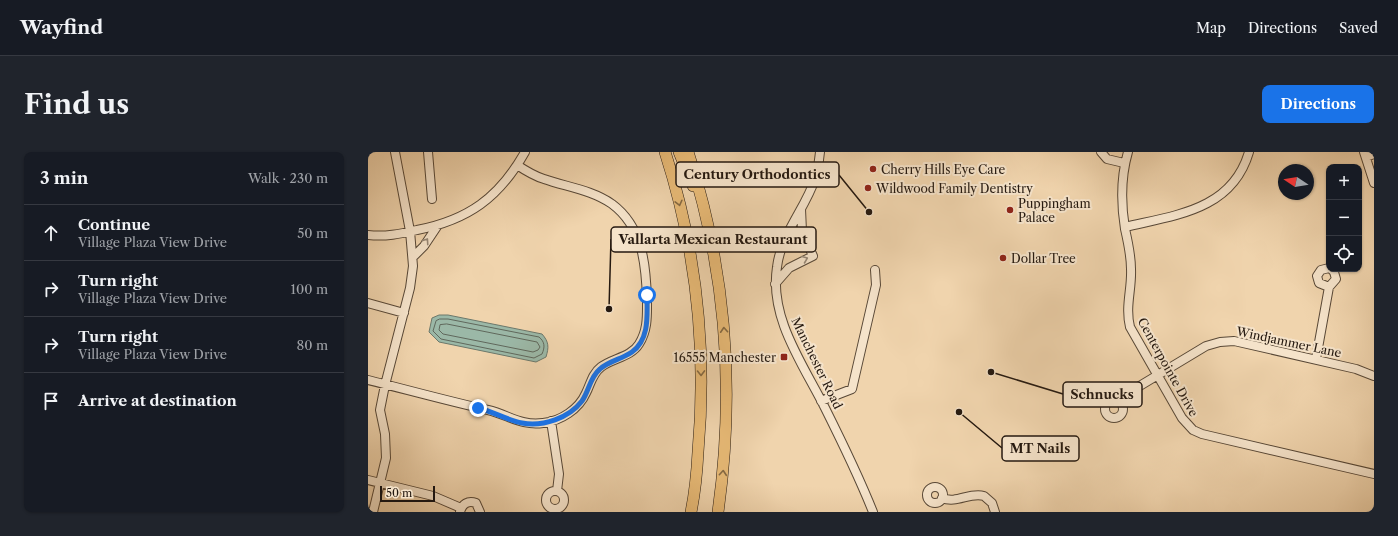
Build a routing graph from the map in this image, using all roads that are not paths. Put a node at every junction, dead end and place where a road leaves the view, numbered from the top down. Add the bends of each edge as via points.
1 (395, 152) edge
2 (428, 152) edge
3 (525, 152) edge
4 (665, 152) edge
5 (679, 152) edge
6 (688, 152) edge
7 (820, 152) edge
8 (1101, 152) edge
9 (1128, 152) edge
10 (1249, 152) edge
11 (1374, 154) edge
12 (1365, 155) edge
13 (1124, 163) junction
14 (517, 165) junction
15 (1374, 183) edge
16 (432, 199) dead end
17 (801, 208) junction
18 (706, 215) junction
19 (438, 225) junction
20 (1125, 227) junction
21 (410, 232) junction
22 (368, 235) edge
23 (414, 256) junction
24 (1326, 269) edge
25 (874, 270) dead end
26 (1334, 272) edge
27 (775, 284) junction
28 (1329, 287) junction
29 (368, 303) edge
30 (404, 312) junction
31 (1316, 359) junction
32 (1158, 375) junction
33 (1374, 376) edge
34 (368, 380) edge
35 (385, 384) junction
36 (821, 401) junction
37 (1119, 401) dead end
38 (551, 421) junction
39 (1374, 474) edge
40 (368, 480) edge
41 (381, 483) junction
42 (557, 491) dead end
43 (942, 498) dead end
44 (460, 510) edge
45 (374, 512) edge
46 (480, 512) edge
47 (691, 512) edge
48 (718, 512) edge
49 (874, 512) edge
50 (995, 512) edge

1 - 21 street
2 - 16 street
3 - 14 street
4 -> 47 highway via 690,253 700,333 700,430
5 - 18 highway
6 - 18 highway
7 - 17 street, Manchester Road via 815,179
8 - 13 street via 1107,158
9 - 13 street, Centerpointe Drive
10 - 20 street via 1237,178 1212,202 1194,210
11 - 12 street
12 - 15 street
13 - 20 street, Centerpointe Drive via 1122,188
14 - 19 street via 481,206
14 - 38 street via 535,176 592,193 612,204 632,228 645,262 647,325 639,344 632,352 608,363 596,372 581,402 566,416
17 - 27 street, Manchester Road via 782,246
27 -> 17 street via 789,268 813,256 802,231
48 -> 18 highway via 726,439 726,358 719,279
19 - 21 street
23 -> 19 street
20 - 32 street, Centerpointe Drive via 1131,266 1128,319 1130,327
21 - 22 street via 386,237
21 - 23 street
23 - 30 street
24 - 28 street via 1321,270 1317,276 1319,283
25 - 36 street via 876,284 852,389
26 - 28 street via 1336,279
27 - 36 street, Manchester Road via 789,339
28 - 31 street
29 - 30 street
30 - 35 street
31 - 32 street, Windjammer Lane via 1234,341 1220,342 1206,346
31 - 33 street, Windjammer Lane
32 - 37 street, Windjammer Lane
32 - 39 street, Centerpointe Drive via 1186,425 1198,432
34 - 35 street
35 - 38 street via 489,411 522,423
35 - 41 street via 380,410 386,458
36 - 49 street, Manchester Road
38 - 42 street via 559,474
40 - 41 street
41 - 44 street via 433,496
41 - 45 street
43 - 50 street via 957,501 969,496 984,496 992,503
44 - 46 street via 466,503 473,502

